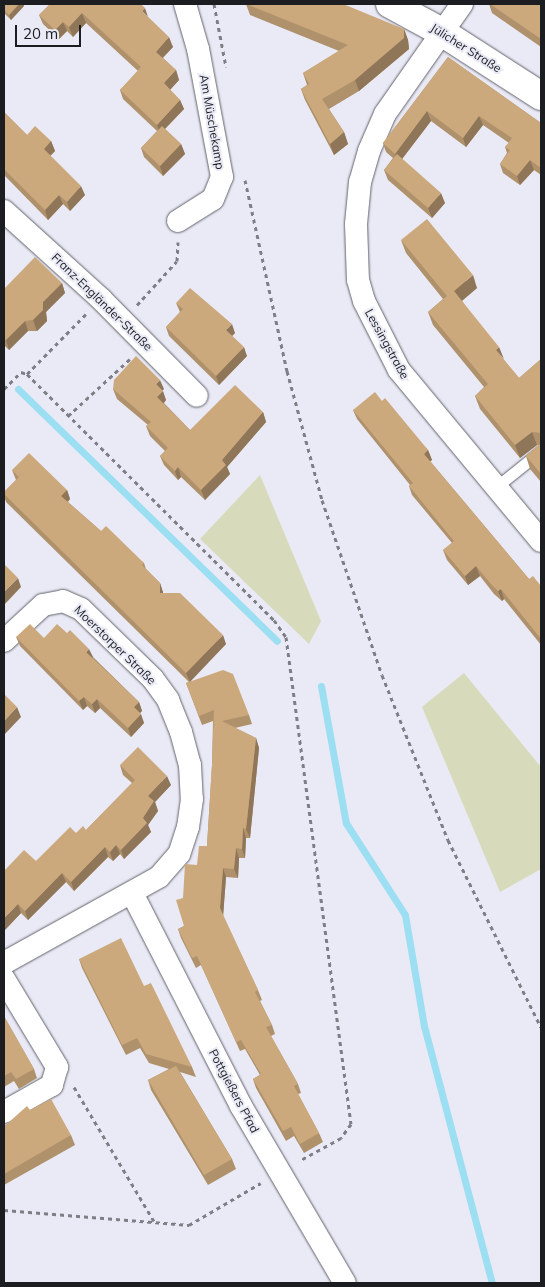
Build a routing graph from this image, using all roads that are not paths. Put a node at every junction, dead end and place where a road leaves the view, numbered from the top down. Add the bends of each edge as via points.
1 (186, 4) edge
2 (390, 4) edge
3 (462, 4) edge
4 (440, 31) junction
5 (541, 96) edge
6 (178, 221) road end
7 (8, 222) edge
8 (197, 396) dead end
9 (541, 451) edge
10 (496, 487) junction
11 (541, 542) edge
12 (4, 641) edge
13 (132, 893) junction
14 (4, 964) edge
15 (4, 979) edge
16 (4, 1112) edge
17 (345, 1283) edge

1 - 6 street, Am Müschekamp via 198,49 222,177 213,199
2 - 4 main road, Jülicher Straße
3 - 4 street, Lessingstraße
4 - 5 main road, Jülicher Straße
4 - 10 street, Lessingstraße via 385,114 370,151 360,182 356,224 358,280 364,301 399,370
7 - 8 street, Franz-Engländer-Straße via 101,299
9 - 10 lane
10 - 11 street, Lessingstraße
12 - 13 street, Moerstorper Straße via 43,604 63,601 72,604 153,679 168,700 190,765 192,799 188,826 178,854 158,877
13 - 14 street, Moerstorper Straße
13 - 17 street, Pottgießers Pfad via 241,1106
15 - 16 street via 57,1068 52,1085

